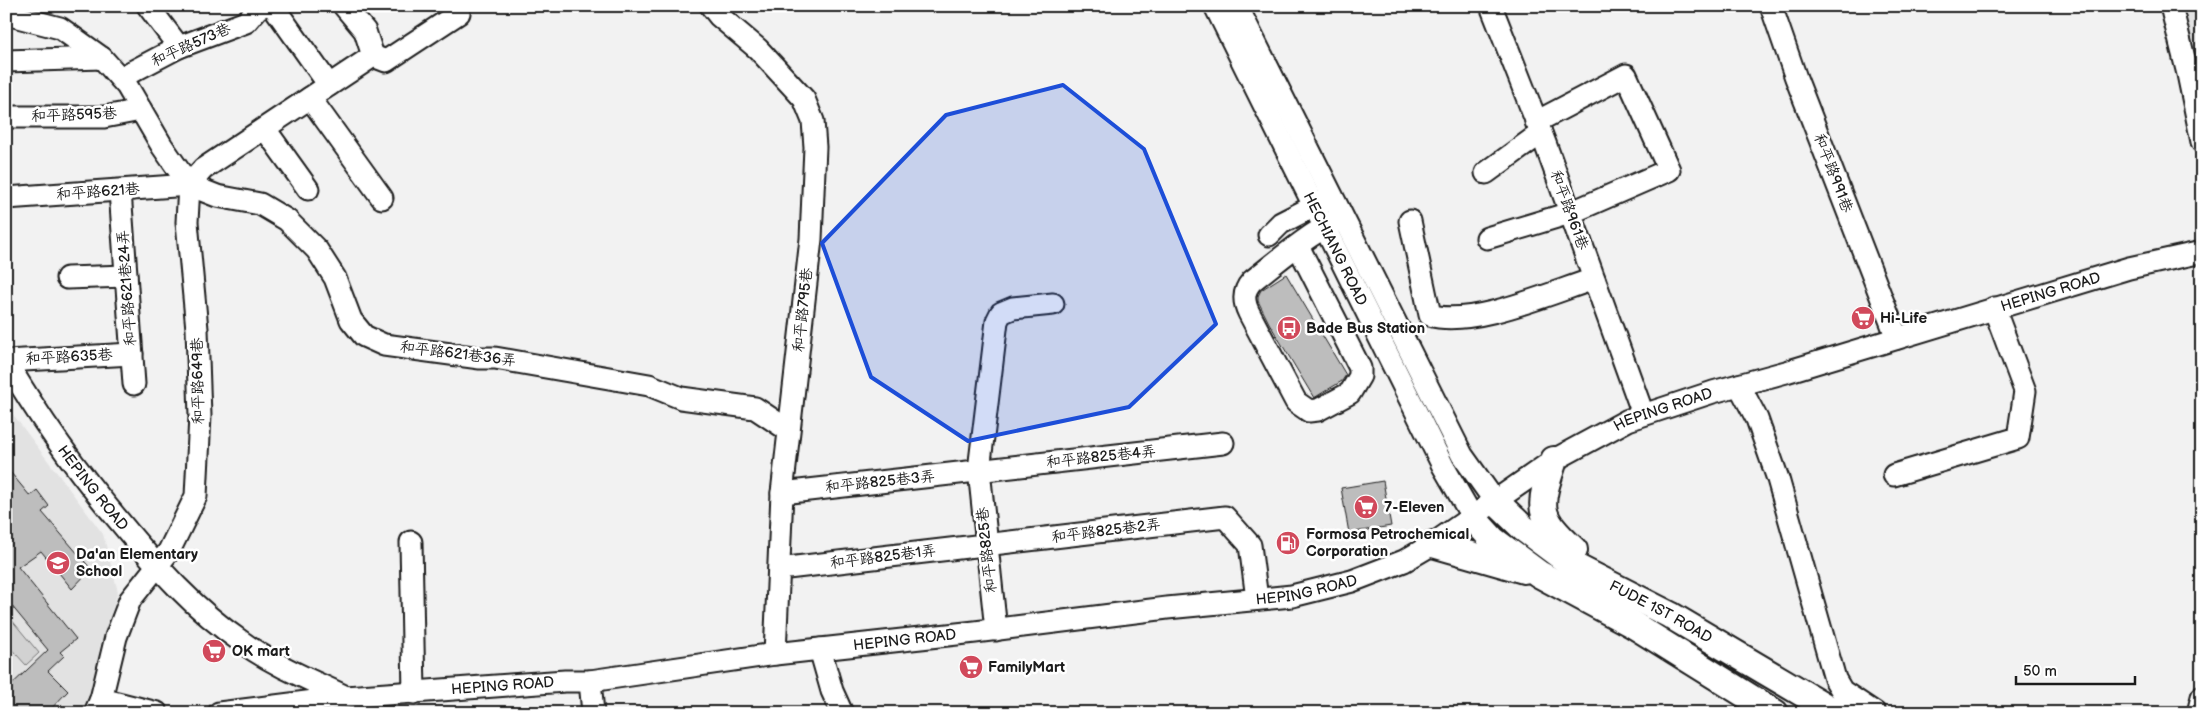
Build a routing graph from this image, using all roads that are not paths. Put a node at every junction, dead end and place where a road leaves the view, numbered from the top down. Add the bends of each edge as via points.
1 (148, 6) edge
2 (344, 6) edge
3 (711, 6) edge
4 (1214, 6) edge
5 (1237, 6) edge
6 (1491, 6) edge
7 (1772, 6) edge
8 (2171, 6) edge
9 (262, 7) edge
10 (459, 13) dead end
11 (6, 14) edge
12 (179, 47) junction
13 (373, 56) junction
14 (102, 58) junction
15 (6, 61) edge
16 (120, 78) junction
17 (329, 85) junction
18 (310, 98) junction
19 (141, 110) junction
20 (6, 117) edge
21 (1538, 128) junction
22 (265, 129) junction
23 (2202, 142) edge
24 (1486, 172) dead end
25 (189, 185) junction
26 (308, 189) dead end
27 (120, 191) junction
28 (1333, 197) junction
29 (6, 198) edge
30 (382, 198) dead end
31 (1314, 206) junction
32 (1570, 213) junction
33 (1343, 217) junction
34 (1410, 221) dead end
35 (1324, 227) junction
36 (1487, 238) dead end
37 (1298, 246) junction
38 (1272, 247) junction
39 (2202, 252) edge
40 (126, 276) junction
41 (67, 278) dead end
42 (1594, 279) junction
43 (1053, 304) dead end
44 (1994, 308) junction
45 (1897, 338) junction
46 (132, 354) junction
47 (6, 361) edge
48 (134, 384) dead end
49 (1739, 384) junction
50 (1644, 414) junction
51 (788, 430) junction
52 (1223, 443) dead end
53 (1554, 460) junction
54 (979, 470) junction
55 (1894, 475) dead end
56 (782, 493) junction
57 (1494, 500) junction
58 (1473, 518) junction
59 (411, 542) dead end
60 (1434, 544) junction
61 (987, 545) junction
62 (157, 567) junction
63 (778, 569) junction
64 (1539, 574) junction
65 (1258, 599) junction
66 (1670, 614) junction
67 (996, 630) junction
68 (820, 649) junction
69 (775, 654) junction
70 (590, 681) junction
71 (414, 693) junction
72 (2202, 697) edge
73 (338, 703) edge
74 (1754, 704) edge
75 (98, 706) edge
76 (157, 713) edge
77 (219, 713) edge
78 (593, 713) edge
79 (842, 713) edge
80 (1775, 713) edge
81 (1836, 713) edge
82 (1875, 713) edge
83 (2198, 713) edge

1 - 12 street
2 - 13 street via 365,31
3 - 51 street, 和平路795巷 via 758,49 804,99 813,121 812,238
4 - 31 street, HECHIANG ROAD
5 - 28 street, HECHIANG ROAD
6 - 21 street, 和平路961巷
7 - 45 street, 和平路991巷 via 1796,78
8 - 23 street
9 - 12 street, 和平路573巷 via 246,22
9 - 17 street
10 - 13 street via 386,61
11 - 14 street via 60,28
12 - 16 street, 和平路573巷
13 - 17 street
14 - 15 street
14 - 16 street
16 - 19 street
17 - 18 street
18 - 22 street
18 - 30 street
19 - 20 street, 和平路595巷 via 104,117
19 - 25 street
21 - 24 street
21 - 32 street, 和平路961巷
21 - 32 street via 1626,75 1669,170
22 - 25 street via 203,169
22 - 26 street
25 - 27 street, 和平路621巷
25 - 51 street, 和平路621巷36弄 via 217,196 260,204 287,220 331,271 352,320 364,336 378,342 437,353 495,358 649,385 681,398 755,408
25 - 62 street, 和平路649巷 via 187,222 197,329 200,416 196,496 169,551
27 - 29 street, 和平路621巷
27 - 40 street, 和平路621巷24弄
28 - 31 street
28 - 33 street, HECHIANG ROAD
31 - 35 street, HECHIANG ROAD
31 - 38 street via 1281,223
32 - 36 street
32 - 42 street, 和平路961巷
33 - 35 street
33 - 57 street, HECHIANG ROAD via 1462,455
34 - 42 street via 1430,315 1442,319 1484,315
35 - 37 street
35 - 58 street, HECHIANG ROAD via 1443,466
37 - 38 street
37 - 38 street via 1360,368 1360,376 1350,393 1318,410 1309,411 1296,402 1246,307 1247,287
39 - 44 street, HEPING ROAD via 2129,268
40 - 41 street
40 - 46 street, 和平路621巷24弄
42 - 50 street, 和平路961巷
43 - 54 street, 和平路825巷 via 1013,308 1001,313 997,321
44 - 45 street, HEPING ROAD
44 - 55 street via 2025,390 2018,438
45 - 49 street, HEPING ROAD
46 - 47 street, 和平路635巷
46 - 48 street, 和平路621巷24弄
47 - 62 street, HEPING ROAD via 32,406 78,472
49 - 50 street, HEPING ROAD
49 - 82 street via 1757,419 1778,479 1835,678 1842,691
50 - 53 street, HEPING ROAD
51 - 56 street, 和平路795巷
52 - 54 street, 和平路825巷4弄
53 - 57 street, HEPING ROAD
53 - 66 main road via 1542,494 1546,520 1553,531 1578,553
54 - 56 street, 和平路825巷3弄
54 - 61 street, 和平路825巷
56 - 63 street, 和平路795巷
57 - 58 street, HEPING ROAD
57 - 66 main road, FUDE 1ST ROAD via 1523,528 1574,566
58 - 60 street, HEPING ROAD
58 - 64 main road, FUDE 1ST ROAD via 1493,540
59 - 71 street
60 - 64 main road
60 - 65 street, HEPING ROAD via 1404,561 1352,581 1292,596
61 - 63 street, 和平路825巷1弄
61 - 65 street, 和平路825巷2弄 via 1225,517 1250,545
61 - 67 street, 和平路825巷
62 - 73 street, HEPING ROAD via 190,600 242,643 299,675
62 - 75 street, 和平路649巷 via 130,600 116,637
63 - 69 street, 和平路795巷
64 - 74 main road, FUDE 1ST ROAD via 1632,624
65 - 67 street, HEPING ROAD
66 - 81 main road, FUDE 1ST ROAD
67 - 68 street, HEPING ROAD
68 - 69 street, HEPING ROAD
68 - 79 street
69 - 70 street, HEPING ROAD
70 - 71 street, HEPING ROAD
70 - 78 street
71 - 73 street, HEPING ROAD
72 - 83 street
73 - 77 street, HEPING ROAD
74 - 80 main road, FUDE 1ST ROAD
75 - 76 street

